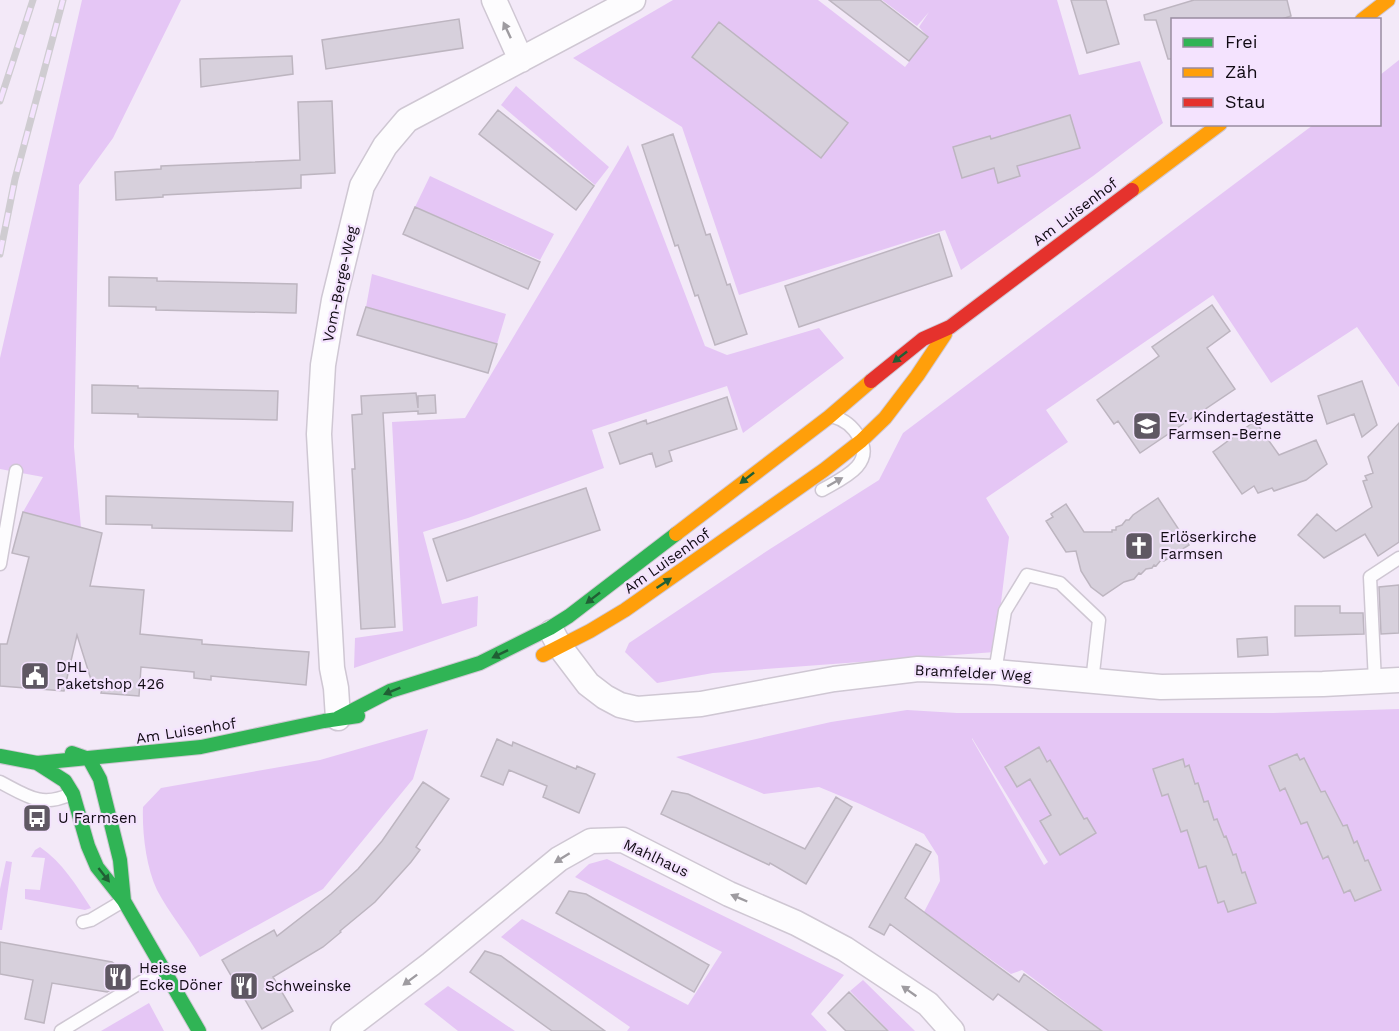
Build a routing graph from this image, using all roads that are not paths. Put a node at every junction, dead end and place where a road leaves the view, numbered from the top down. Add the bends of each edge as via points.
1 (494, 0) edge
2 (633, 0) edge
3 (1388, 0) edge
4 (1365, 18) edge
5 (521, 60) junction
6 (1217, 126) edge
7 (950, 327) junction
8 (829, 417) junction
9 (861, 441) junction
10 (16, 471) dead end
11 (762, 513) junction
12 (1399, 558) edge
13 (0, 564) edge
14 (555, 637) junction
15 (528, 662) dead end
16 (995, 672) junction
17 (1399, 680) edge
18 (1092, 682) junction
19 (1375, 682) junction
20 (378, 715) dead end
21 (338, 718) junction
22 (49, 746) dead end
23 (139, 755) junction
24 (0, 756) edge
25 (89, 759) junction
26 (37, 763) junction
27 (96, 781) junction
28 (0, 782) edge
29 (124, 901) junction
30 (83, 922) dead end
31 (162, 969) junction
32 (61, 1031) edge
33 (199, 1031) edge
34 (343, 1031) edge
35 (952, 1031) edge

5 -> 1 street
2 - 5 street, Vom-Berge-Weg
3 - 4 main road
5 - 21 street, Vom-Berge-Weg via 407,120 385,146 362,186 329,328 319,434
6 - 7 main road, Am Luisenhof
7 -> 8 main road, Am Luisenhof via 923,339
7 - 9 main road, Am Luisenhof via 907,389
8 - 9 lane via 845,421
8 -> 14 main road, Am Luisenhof via 589,601
9 - 11 main road, Am Luisenhof
11 -> 9 lane via 809,497 857,468 864,456
10 - 13 lane
14 -> 11 main road, Am Luisenhof via 625,610
12 - 19 lane via 1370,578
14 - 15 main road, Am Luisenhof
14 - 16 street, Bramfelder Weg via 588,684 612,701 637,709 701,704 834,679 918,669
14 -> 21 main road, Am Luisenhof via 390,691
16 - 18 street, Bramfelder Weg
16 - 18 lane via 1005,611 1027,575 1060,583 1099,620
17 - 19 street, Bramfelder Weg
18 - 19 street, Bramfelder Weg via 1207,687
20 - 21 main road, Am Luisenhof
21 - 23 main road, Am Luisenhof via 223,743
22 - 25 main road
23 - 25 main road, Am Luisenhof
23 - 27 main road
24 - 26 main road
25 - 26 main road, Am Luisenhof
25 - 27 main road
26 - 27 main road via 62,777
27 - 28 lane via 52,801 36,800
27 - 29 main road via 120,860
27 -> 29 main road via 88,846 97,867
29 - 30 lane
29 - 31 main road
31 - 32 lane
31 - 33 main road
35 -> 34 street, Mahlhaus via 928,1004 845,949 623,840 591,841 559,859

